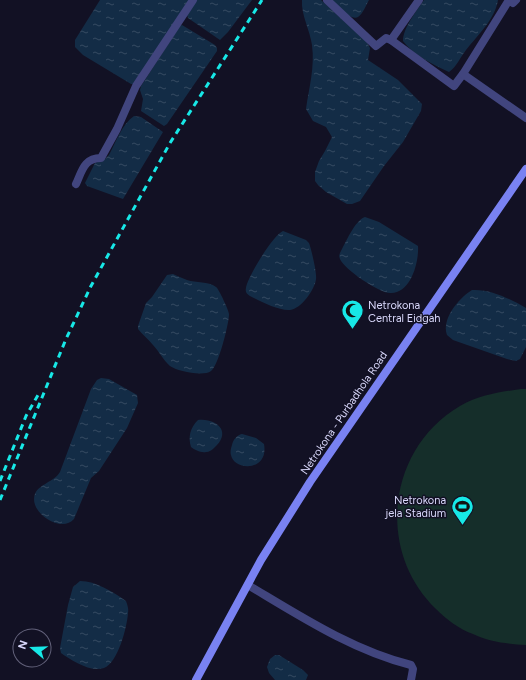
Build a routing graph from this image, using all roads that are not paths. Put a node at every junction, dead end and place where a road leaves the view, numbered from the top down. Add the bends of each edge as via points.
1 (193, 0) edge
2 (327, 0) edge
3 (419, 0) edge
4 (516, 0) edge
5 (391, 40) junction
6 (463, 74) junction
7 (526, 118) edge
8 (526, 168) edge
9 (76, 184) dead end
10 (248, 585) junction
11 (196, 680) edge
12 (412, 680) edge

1 - 9 street via 136,86 101,158 93,158 86,163
2 - 5 street via 376,46 386,38
3 - 5 street
4 - 6 street via 513,3 509,0
5 - 6 street via 454,86
6 - 7 street
8 - 10 main road, Netrokona - Purbadhola Road via 310,482
10 - 11 main road, Netrokona - Purbadhola Road
10 - 12 street via 318,627 372,652 411,665

